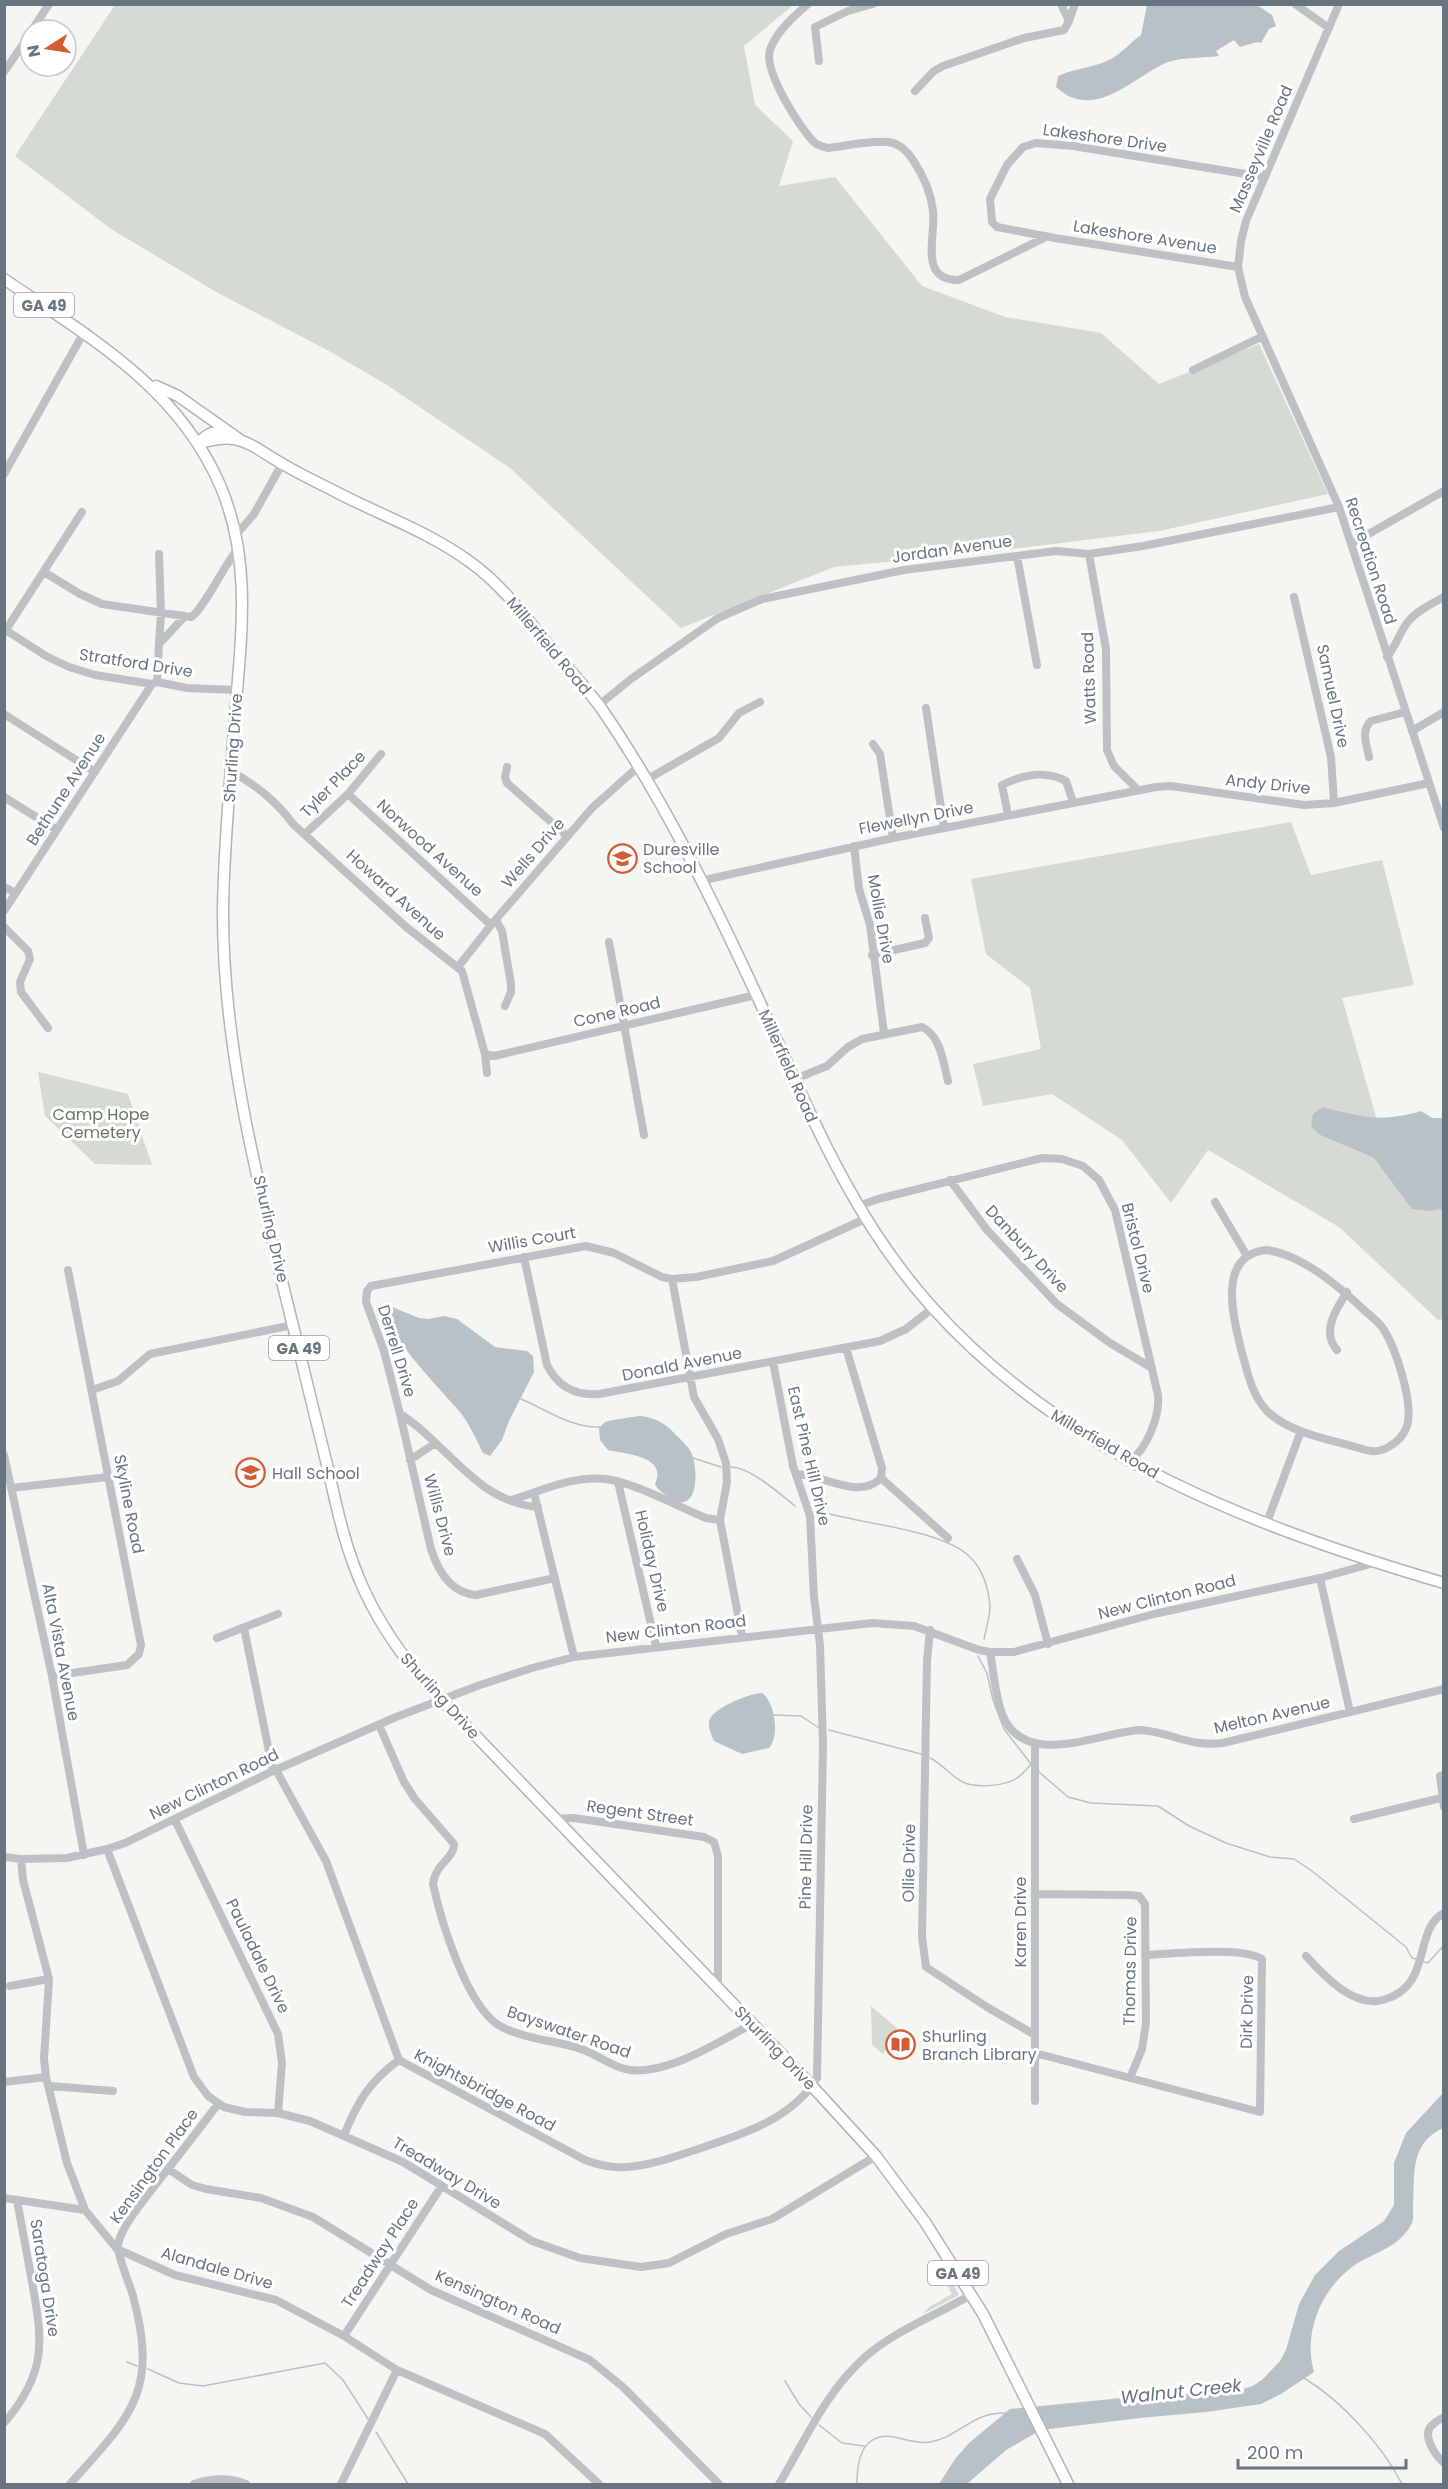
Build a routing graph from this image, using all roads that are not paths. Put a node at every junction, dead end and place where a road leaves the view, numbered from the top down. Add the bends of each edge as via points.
1 (49, 4) edge
2 (808, 4) edge
3 (873, 4) edge
4 (1061, 4) edge
5 (1075, 4) edge
6 (1295, 4) edge
7 (1339, 4) edge
8 (40, 18) edge
9 (1069, 21) junction
10 (1329, 28) junction
11 (18, 51) edge
12 (819, 61) dead end
13 (4, 72) edge
14 (915, 91) dead end
15 (1264, 177) junction
16 (1047, 237) junction
17 (1238, 267) junction
18 (4, 279) edge
19 (1250, 310) joint
20 (83, 333) junction
21 (1261, 337) junction
22 (1193, 370) dead end
23 (150, 384) junction
24 (236, 439) junction
25 (198, 443) junction
26 (282, 464) junction
27 (4, 474) edge
28 (1443, 491) edge
29 (1339, 507) junction
30 (82, 512) dead end
31 (236, 534) junction
32 (1351, 544) junction
33 (239, 548) junction
34 (159, 554) dead end
35 (1089, 554) junction
36 (1017, 556) junction
37 (44, 572) junction
38 (1294, 597) dead end
39 (1443, 597) edge
40 (161, 613) junction
41 (185, 616) junction
42 (5, 631) edge
43 (159, 644) junction
44 (1386, 657) junction
45 (1037, 665) dead end
46 (154, 683) junction
47 (237, 690) junction
48 (760, 702) dead end
49 (599, 705) junction
50 (926, 708) dead end
51 (1405, 712) junction
52 (1443, 712) edge
53 (4, 714) edge
54 (1412, 731) junction
55 (873, 744) dead end
56 (381, 754) dead end
57 (1369, 757) dead end
58 (507, 767) dead end
59 (638, 767) junction
60 (95, 772) junction
61 (232, 772) junction
62 (646, 780) junction
63 (1429, 783) junction
64 (1138, 790) junction
65 (348, 794) junction
66 (4, 797) edge
67 (1072, 802) junction
68 (1334, 803) junction
69 (1008, 815) junction
70 (944, 828) junction
71 (1443, 828) edge
72 (57, 830) junction
73 (305, 834) junction
74 (567, 836) junction
75 (893, 838) junction
76 (854, 846) junction
77 (702, 883) junction
78 (4, 886) edge
79 (16, 893) junction
80 (4, 911) edge
81 (925, 918) dead end
82 (494, 922) junction
83 (4, 927) edge
84 (609, 942) dead end
85 (872, 955) junction
86 (458, 967) junction
87 (756, 995) junction
88 (505, 1006) dead end
89 (626, 1025) junction
90 (48, 1028) dead end
91 (884, 1033) junction
92 (485, 1054) junction
93 (487, 1073) dead end
94 (795, 1079) junction
95 (948, 1081) dead end
96 (644, 1135) dead end
97 (950, 1180) junction
98 (1215, 1202) dead end
99 (858, 1206) junction
100 (865, 1219) junction
101 (1247, 1256) junction
102 (524, 1257) junction
103 (68, 1270) dead end
104 (672, 1279) junction
105 (369, 1288) joint
106 (1347, 1292) junction
107 (933, 1308) junction
108 (293, 1325) junction
109 (846, 1348) junction
110 (1337, 1350) dead end
111 (773, 1362) junction
112 (1152, 1368) junction
113 (689, 1378) junction
114 (92, 1390) junction
115 (400, 1414) junction
116 (1301, 1431) junction
117 (435, 1444) junction
118 (4, 1455) edge
119 (410, 1460) junction
120 (1129, 1462) junction
121 (796, 1474) junction
122 (108, 1477) junction
123 (881, 1478) junction
124 (618, 1482) junction
125 (11, 1488) junction
126 (534, 1493) junction
127 (511, 1500) junction
128 (538, 1507) junction
129 (720, 1520) junction
130 (1268, 1522) junction
131 (948, 1538) dead end
132 (1017, 1559) dead end
133 (1374, 1563) junction
134 (555, 1578) junction
135 (1320, 1578) junction
136 (1443, 1583) edge
137 (278, 1614) dead end
138 (244, 1628) junction
139 (818, 1628) junction
140 (930, 1630) junction
141 (742, 1636) junction
142 (217, 1638) dead end
143 (1048, 1644) junction
144 (656, 1646) junction
145 (990, 1652) junction
146 (574, 1657) junction
147 (52, 1676) junction
148 (1443, 1689) edge
149 (442, 1701) junction
150 (1350, 1712) junction
151 (379, 1725) junction
152 (1035, 1743) junction
153 (275, 1770) junction
154 (1442, 1776) edge
155 (1442, 1803) edge
156 (556, 1819) junction
157 (1354, 1819) dead end
158 (175, 1820) junction
159 (107, 1850) junction
160 (84, 1855) junction
161 (4, 1857) edge
162 (21, 1859) junction
163 (1035, 1894) junction
164 (1443, 1913) edge
165 (1145, 1955) junction
166 (1306, 1956) dead end
167 (48, 1979) junction
168 (10, 1986) dead end
169 (718, 1989) junction
170 (752, 2024) junction
171 (1035, 2036) junction
172 (1035, 2053) junction
173 (399, 2060) junction
174 (1130, 2078) junction
175 (48, 2081) junction
176 (4, 2082) edge
177 (812, 2086) junction
178 (113, 2091) dead end
179 (1035, 2101) dead end
180 (218, 2104) junction
181 (278, 2113) junction
182 (344, 2135) junction
183 (876, 2156) junction
184 (168, 2169) junction
185 (441, 2187) junction
186 (4, 2198) edge
187 (17, 2200) junction
188 (85, 2210) junction
189 (117, 2248) junction
190 (391, 2264) junction
191 (972, 2294) junction
192 (345, 2336) junction
193 (397, 2370) junction
194 (1443, 2417) edge
195 (4, 2423) edge
196 (1443, 2463) edge
197 (70, 2484) edge
198 (194, 2484) edge
199 (246, 2484) edge
200 (341, 2484) edge
201 (599, 2484) edge
202 (719, 2484) edge
203 (778, 2484) edge
204 (1068, 2484) edge

1 - 8 street
2 - 16 street via 794,16 770,50 770,70 777,86 820,146 888,142 900,145 909,154 930,194 932,259 941,276 959,280
3 - 12 street via 816,27
4 - 9 street
5 - 9 street
6 - 10 street
7 - 10 street, Masseyville Road
9 - 14 street via 1064,30 1024,38 943,66
10 - 15 street, Masseyville Road
11 - 13 street
15 - 16 street, Lakeshore Drive via 1036,142 1023,147 1007,165 990,199 989,212 997,227
15 - 17 street, Masseyville Road via 1246,221
16 - 17 street, Lakeshore Avenue
17 - 19 street, Masseyville Road
18 - 20 main road, GA 49
19 - 21 street, Recreation Road
20 - 23 main road, GA 49
20 - 27 street
21 - 22 street
21 - 29 street, Recreation Road
23 - 24 main road, Millerfield Road via 178,396
23 - 25 main road, GA 49
24 - 25 main road
24 - 26 main road, Millerfield Road
25 - 31 main road, Shurling Drive / GA 49 via 221,488
26 - 31 street via 254,514
26 - 49 main road, Millerfield Road via 471,562 508,598
28 - 32 street
29 - 32 street, Recreation Road
29 - 35 street, Jordan Avenue
30 - 37 street
31 - 33 main road, Shurling Drive / GA 49
32 - 44 street, Recreation Road
33 - 41 street via 196,614
33 - 47 main road, Shurling Drive / GA 49 via 243,601
34 - 40 street, Bethune Avenue
35 - 36 street, Jordan Avenue via 1056,551
35 - 64 street, Watts Road via 1107,649 1107,750 1114,766
36 - 45 street
36 - 49 street, Jordan Avenue via 886,573 752,603 718,618
37 - 40 street via 102,604
37 - 42 street
38 - 68 street, Samuel Drive via 1331,757
39 - 44 street via 1407,623
40 - 41 street
40 - 43 street, Bethune Avenue
41 - 43 street
42 - 46 street, Stratford Drive via 69,667 95,675
43 - 46 street, Bethune Avenue
44 - 51 street, Recreation Road
46 - 47 street, Stratford Drive
46 - 60 street, Bethune Avenue
47 - 61 main road, Shurling Drive / GA 49
48 - 62 street via 740,713 719,738
49 - 59 main road, Millerfield Road
50 - 70 street
51 - 54 street, Recreation Road
51 - 57 street via 1367,725 1364,731
52 - 54 street
53 - 60 street
54 - 63 street, Recreation Road
55 - 75 street via 880,754
56 - 65 street, Tyler Place
58 - 74 street via 507,783
59 - 62 main road, Millerfield Road
59 - 74 street, Wells Drive via 611,789
60 - 72 street, Bethune Avenue
61 - 73 street, Howard Avenue via 283,809
61 - 108 main road, Shurling Drive / GA 49 via 224,902 228,1006 237,1074
62 - 77 main road, Millerfield Road
63 - 68 street, Andy Drive
63 - 71 street, Recreation Road
64 - 67 street, Flewellyn Drive
64 - 68 street, Andy Drive via 1171,786 1283,803
65 - 73 street, Tyler Place
65 - 82 street, Norwood Avenue
66 - 72 street
67 - 69 street, Flewellyn Drive
67 - 69 street via 1066,781 1051,773 1031,775 1002,785
69 - 70 street, Flewellyn Drive
70 - 75 street, Flewellyn Drive
72 - 79 street, Bethune Avenue
73 - 86 street, Howard Avenue via 405,926
74 - 82 street, Wells Drive
75 - 76 street, Flewellyn Drive
76 - 77 street, Flewellyn Drive
76 - 85 street, Mollie Drive
77 - 87 main road, Millerfield Road
78 - 79 street
79 - 80 street, Bethune Avenue
81 - 85 street via 929,938 925,943
82 - 86 street, Wells Drive
82 - 88 street via 502,931 511,984
83 - 90 street via 28,951 30,959 20,982 21,992
84 - 89 street
85 - 91 street, Mollie Drive
86 - 92 street via 464,975
87 - 89 street, Cone Road
87 - 94 main road, Millerfield Road
89 - 92 street, Cone Road via 494,1056
89 - 96 street
91 - 94 street via 854,1043 827,1065
91 - 95 street via 917,1027 928,1030 939,1046
92 - 93 street
94 - 99 main road, Millerfield Road via 825,1148
97 - 99 street, Bristol Drive
97 - 112 street, Danbury Drive via 987,1230 1058,1304
97 - 112 street, Bristol Drive via 1042,1158 1073,1161 1092,1173 1114,1210
98 - 101 street
99 - 100 main road, Millerfield Road
100 - 104 street, Willis Court via 773,1261
100 - 107 main road, Millerfield Road
101 - 106 street via 1257,1251 1276,1251
101 - 116 street via 1231,1289 1231,1305 1249,1379 1268,1411
102 - 104 street, Willis Court via 592,1246
102 - 105 street, Willis Court
102 - 113 street, Donald Avenue via 545,1360 563,1386 581,1394 599,1394
103 - 114 street, Skyline Road
104 - 113 street
105 - 115 street, Derrell Drive via 366,1302
106 - 110 street via 1329,1331
106 - 116 street via 1383,1328 1393,1346 1403,1377 1407,1426 1395,1443 1374,1452
107 - 109 street, Donald Avenue via 899,1334
107 - 120 main road, Millerfield Road via 1017,1388
108 - 114 street via 150,1353 118,1381
108 - 149 main road, Shurling Drive / GA 49 via 337,1510 364,1591 390,1638
109 - 111 street, Donald Avenue
109 - 123 street via 882,1468
111 - 113 street, Donald Avenue
111 - 121 street, East Pine Hill Drive
112 - 120 street, Bristol Drive via 1158,1395 1156,1416 1141,1449
113 - 129 street via 697,1405 725,1458 727,1482
114 - 122 street, Skyline Road
115 - 117 street, Derrell Drive
115 - 119 street, Willis Drive
116 - 130 street
117 - 119 street
117 - 127 street, Derrell Drive via 486,1488
118 - 125 street, Alta Vista Avenue
119 - 134 street, Willis Drive via 434,1557 452,1585 476,1595
120 - 130 main road, Millerfield Road
121 - 123 street via 856,1488 876,1484
121 - 139 street, East Pine Hill Drive via 807,1502 812,1532
122 - 125 street
122 - 147 street, Skyline Road via 141,1645 139,1654 127,1665
123 - 131 street
124 - 126 street via 583,1480
124 - 129 street via 706,1518
124 - 144 street, Holiday Drive
125 - 147 street, Alta Vista Avenue
126 - 127 street
126 - 128 street
127 - 128 street, Derrell Drive
128 - 134 street
129 - 141 street
130 - 133 main road, Millerfield Road
132 - 143 street via 1035,1595
133 - 135 street, New Clinton Road
133 - 136 main road, Millerfield Road
134 - 146 street
135 - 143 street, New Clinton Road via 1164,1611
135 - 150 street
137 - 138 street
138 - 142 street
138 - 153 street, Knightsbridge Road
139 - 140 street, New Clinton Road via 887,1623
139 - 141 street, New Clinton Road
139 - 177 street, Pine Hill Drive via 824,1745 818,2062
140 - 145 street, New Clinton Road
140 - 171 street, Ollie Drive via 922,1937 926,1967
141 - 144 street, New Clinton Road
143 - 145 street, New Clinton Road via 1014,1652
144 - 146 street, New Clinton Road
145 - 152 street via 1005,1719 1018,1734
146 - 149 street, New Clinton Road via 480,1684
147 - 160 street, Alta Vista Avenue
148 - 150 street, Melton Avenue
149 - 151 street, New Clinton Road
149 - 156 main road, Shurling Drive / GA 49
150 - 152 street, Melton Avenue via 1212,1744 1182,1741 1152,1730 1125,1731 1065,1744
151 - 153 street, New Clinton Road
151 - 170 street, Bayswater Road via 404,1782 454,1844 454,1850 436,1870 433,1884 468,1987 486,2016 501,2027 579,2048 618,2067 643,2070 669,2065
152 - 163 street, Karen Drive
153 - 158 street, New Clinton Road
153 - 173 street, Knightsbridge Road via 326,1861
154 - 155 street
155 - 157 street
156 - 169 main road, Shurling Drive / GA 49
156 - 169 street, Regent Street via 574,1818 704,1837 714,1842 718,1856
158 - 159 street, New Clinton Road
158 - 181 street, Pauladale Drive via 278,2034 282,2063
159 - 160 street, New Clinton Road
159 - 180 street via 194,2077
160 - 162 street, New Clinton Road
161 - 162 street, New Clinton Road
162 - 167 street, Alandale Drive
163 - 165 street, Thomas Drive via 1139,1896 1146,1908
163 - 171 street, Karen Drive
164 - 166 street via 1432,1922 1418,1968 1396,1996 1365,2001 1322,1973
165 - 174 street, Thomas Drive via 1146,2023 1142,2049
165 - 174 street, Dirk Drive via 1224,1952 1254,1954 1262,1959 1260,2112
167 - 168 street
167 - 175 street, Alandale Drive via 43,2047
169 - 170 main road, Shurling Drive / GA 49
170 - 177 main road, Shurling Drive / GA 49
171 - 172 street, Karen Drive
172 - 174 street
172 - 179 street, Karen Drive
173 - 177 street, Knightsbridge Road via 585,2160 611,2167 655,2163 740,2134 775,2118
173 - 182 street via 371,2083
175 - 176 street
175 - 178 street
175 - 188 street, Alandale Drive via 67,2163
177 - 183 main road, Shurling Drive / GA 49
180 - 181 street, Treadway Drive via 244,2112
180 - 184 street, Kensington Place
181 - 182 street, Treadway Drive
182 - 185 street, Treadway Drive via 403,2162
183 - 185 street, Treadway Drive via 772,2219 726,2234 669,2263 650,2267 606,2263 557,2251 532,2241
183 - 191 main road, Shurling Drive / GA 49
184 - 189 street, Kensington Place via 127,2226
184 - 190 street, Kensington Road via 192,2185 261,2198 313,2217
185 - 190 street, Treadway Place
186 - 187 street
187 - 188 street
187 - 195 street, Saratoga Drive via 40,2342 30,2387
188 - 189 street, Alandale Drive
189 - 192 street, Alandale Drive via 175,2275 269,2297
189 - 197 street via 141,2330 142,2376 126,2419
190 - 192 street, Treadway Place
190 - 202 street, Kensington Road via 430,2290 590,2360 623,2387
191 - 203 street via 864,2358 836,2389
191 - 204 main road, Shurling Drive / GA 49
192 - 193 street, Alandale Drive
193 - 200 street
193 - 201 street, Alandale Drive via 545,2433
194 - 196 street via 1429,2431 1432,2448
198 - 199 street via 229,2479

